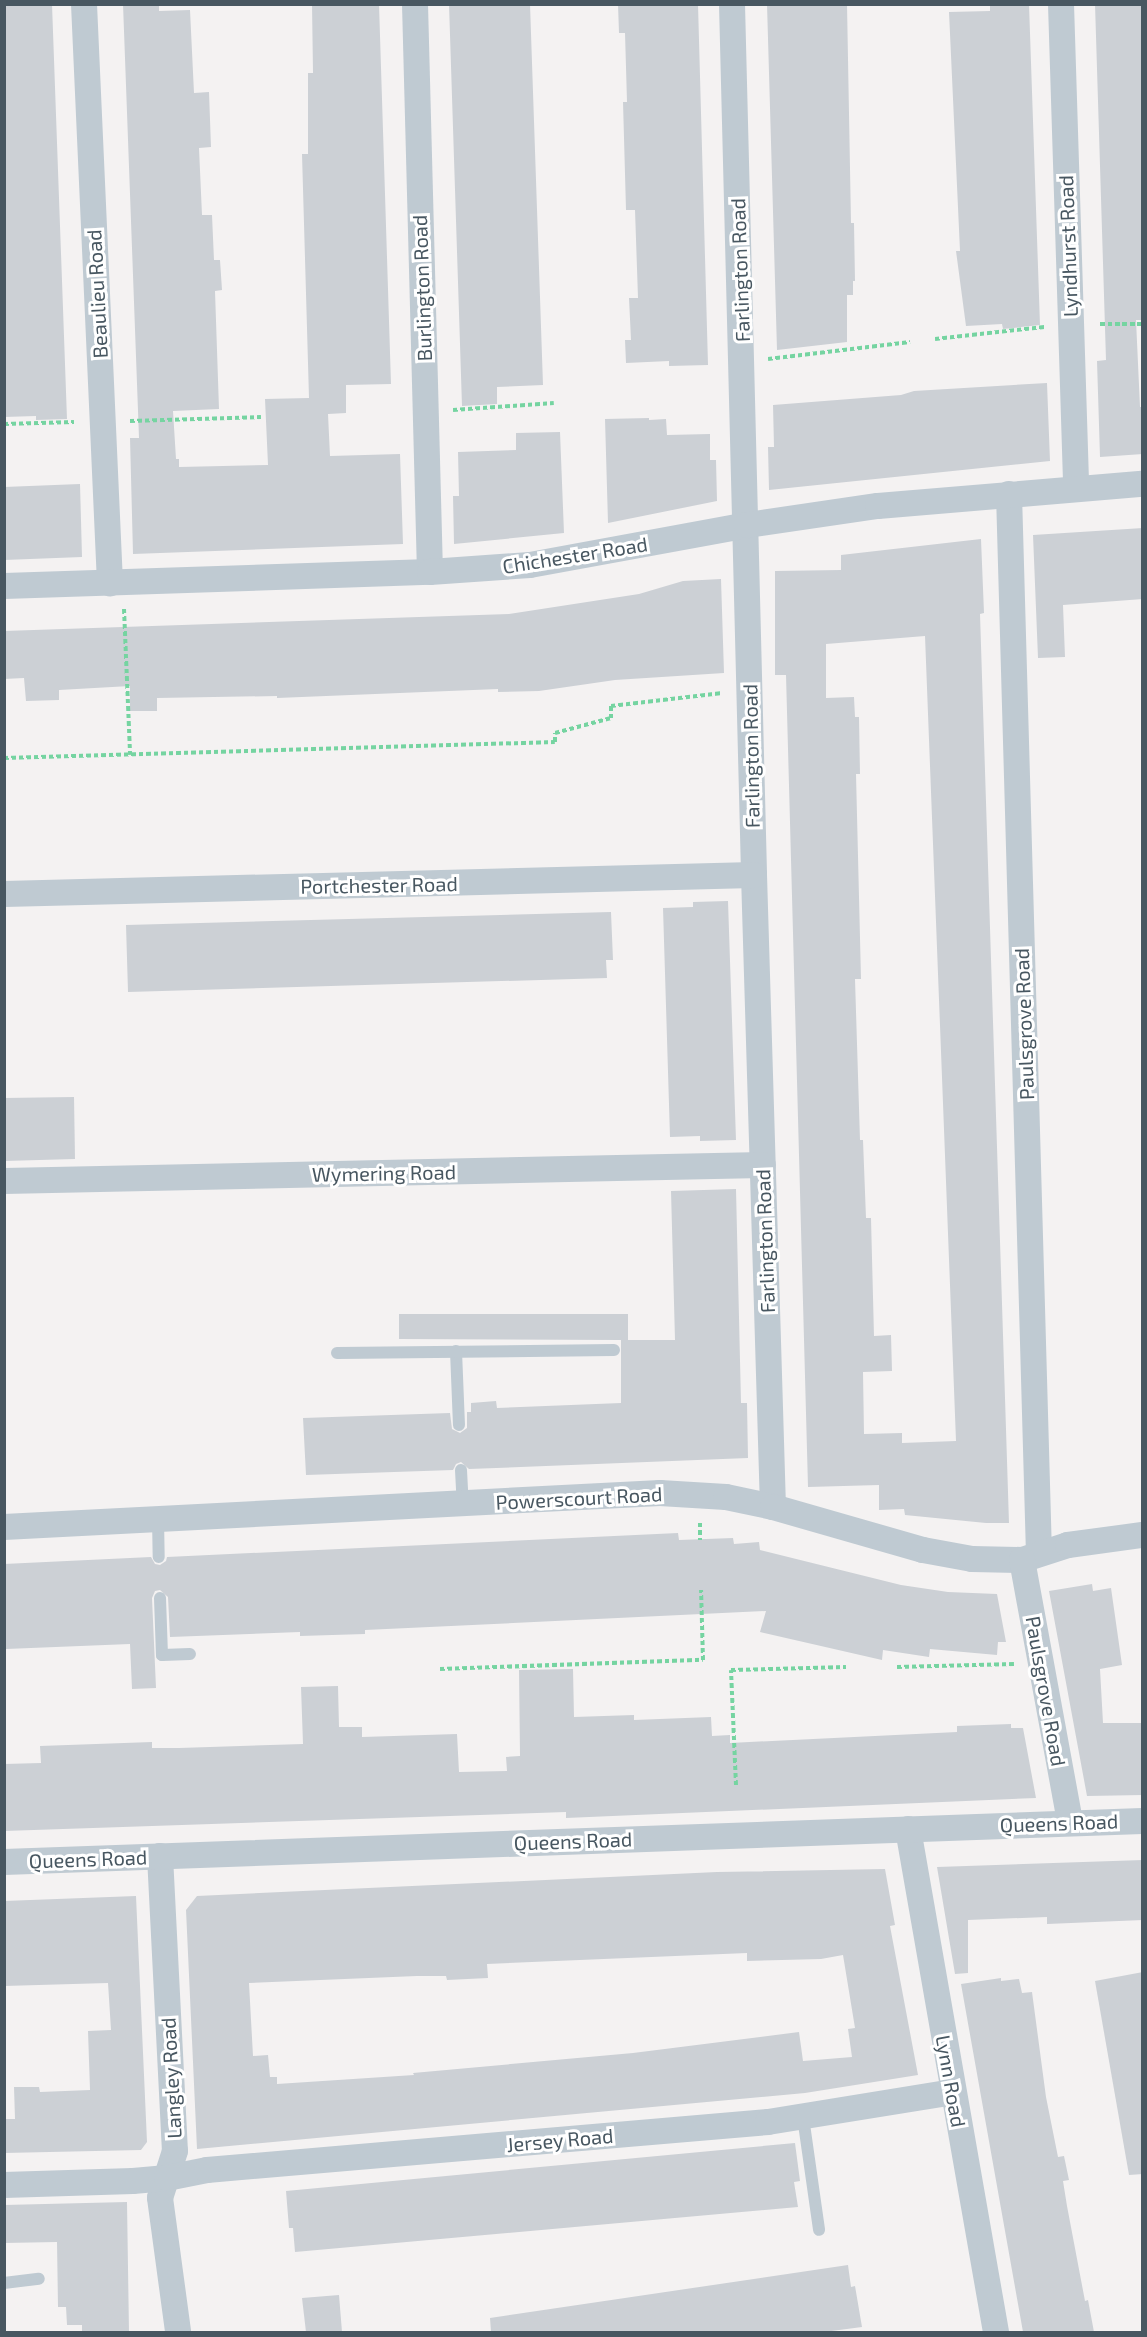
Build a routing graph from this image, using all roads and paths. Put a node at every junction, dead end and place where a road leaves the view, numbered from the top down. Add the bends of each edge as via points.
1 (84, 4) edge
2 (415, 4) edge
3 (732, 4) edge
4 (1061, 4) edge
5 (1143, 324) edge
6 (1071, 325) junction
7 (935, 339) dead end
8 (910, 342) dead end
9 (742, 362) junction
10 (554, 403) dead end
11 (426, 412) junction
12 (1143, 484) edge
13 (1076, 488) junction
14 (1009, 494) junction
15 (747, 525) junction
16 (430, 572) junction
17 (117, 582) junction
18 (4, 586) edge
19 (750, 690) junction
20 (130, 755) junction
21 (4, 758) edge
22 (754, 876) junction
23 (4, 894) edge
24 (763, 1165) junction
25 (4, 1181) edge
26 (614, 1350) dead end
27 (456, 1351) junction
28 (337, 1353) dead end
29 (459, 1425) dead end
30 (461, 1470) dead end
31 (463, 1503) junction
32 (773, 1507) junction
33 (158, 1518) junction
34 (4, 1527) edge
35 (1143, 1535) edge
36 (159, 1557) dead end
37 (1030, 1557) junction
38 (701, 1590) dead end
39 (160, 1598) dead end
40 (190, 1654) dead end
41 (1041, 1664) junction
42 (846, 1667) dead end
43 (897, 1667) dead end
44 (440, 1669) dead end
45 (736, 1785) dead end
46 (1143, 1821) edge
47 (1070, 1822) junction
48 (908, 1829) junction
49 (160, 1856) junction
50 (4, 1862) edge
51 (953, 2092) junction
52 (803, 2117) junction
53 (167, 2178) junction
54 (4, 2185) edge
55 (819, 2230) dead end
56 (39, 2279) dead end
57 (4, 2283) edge
58 (178, 2332) edge
59 (996, 2332) edge

1 - 17 street, Beaulieu Road
2 - 11 street, Burlington Road
3 - 9 street, Farlington Road
4 - 6 street, Lyndhurst Road
5 - 6 path
6 - 7 path
6 - 13 street, Lyndhurst Road
8 - 9 path
9 - 15 street, Farlington Road
10 - 11 path
11 - 16 street, Burlington Road
12 - 13 street, Chichester Road
13 - 14 street, Chichester Road
14 - 15 street, Chichester Road via 879,506
14 - 37 street, Paulsgrove Road
15 - 16 street, Chichester Road via 530,565
15 - 19 street, Farlington Road
16 - 17 street, Chichester Road
17 - 18 street, Chichester Road
17 - 20 path
19 - 20 path via 611,706 611,718 555,733 555,742
19 - 22 street, Farlington Road
20 - 21 path
22 - 23 street, Portchester Road
22 - 24 street, Farlington Road
24 - 25 street, Wymering Road
24 - 32 street, Farlington Road
26 - 27 lane
27 - 28 lane
27 - 29 lane
30 - 31 lane
31 - 32 street, Powerscourt Road via 660,1493 726,1497
31 - 33 street, Powerscourt Road
32 - 37 street, Powerscourt Road via 923,1550 972,1559
33 - 34 street, Powerscourt Road
33 - 36 lane
35 - 37 street, Powerscourt Road via 1068,1545
37 - 41 street, Paulsgrove Road
38 - 44 path via 703,1660
39 - 40 lane via 162,1655
41 - 43 path
41 - 47 street, Paulsgrove Road
42 - 45 path via 731,1670
46 - 47 street, Queens Road
47 - 48 street, Queens Road
48 - 49 street, Queens Road
48 - 51 street, Lynn Road
49 - 50 street, Queens Road
49 - 53 street, Langley Road via 175,2151
51 - 52 street, Jersey Road
51 - 59 street, Lynn Road
52 - 53 street, Jersey Road via 207,2170
52 - 55 lane
53 - 54 street, Jersey Road
53 - 58 street, Langley Road via 160,2198
56 - 57 lane

